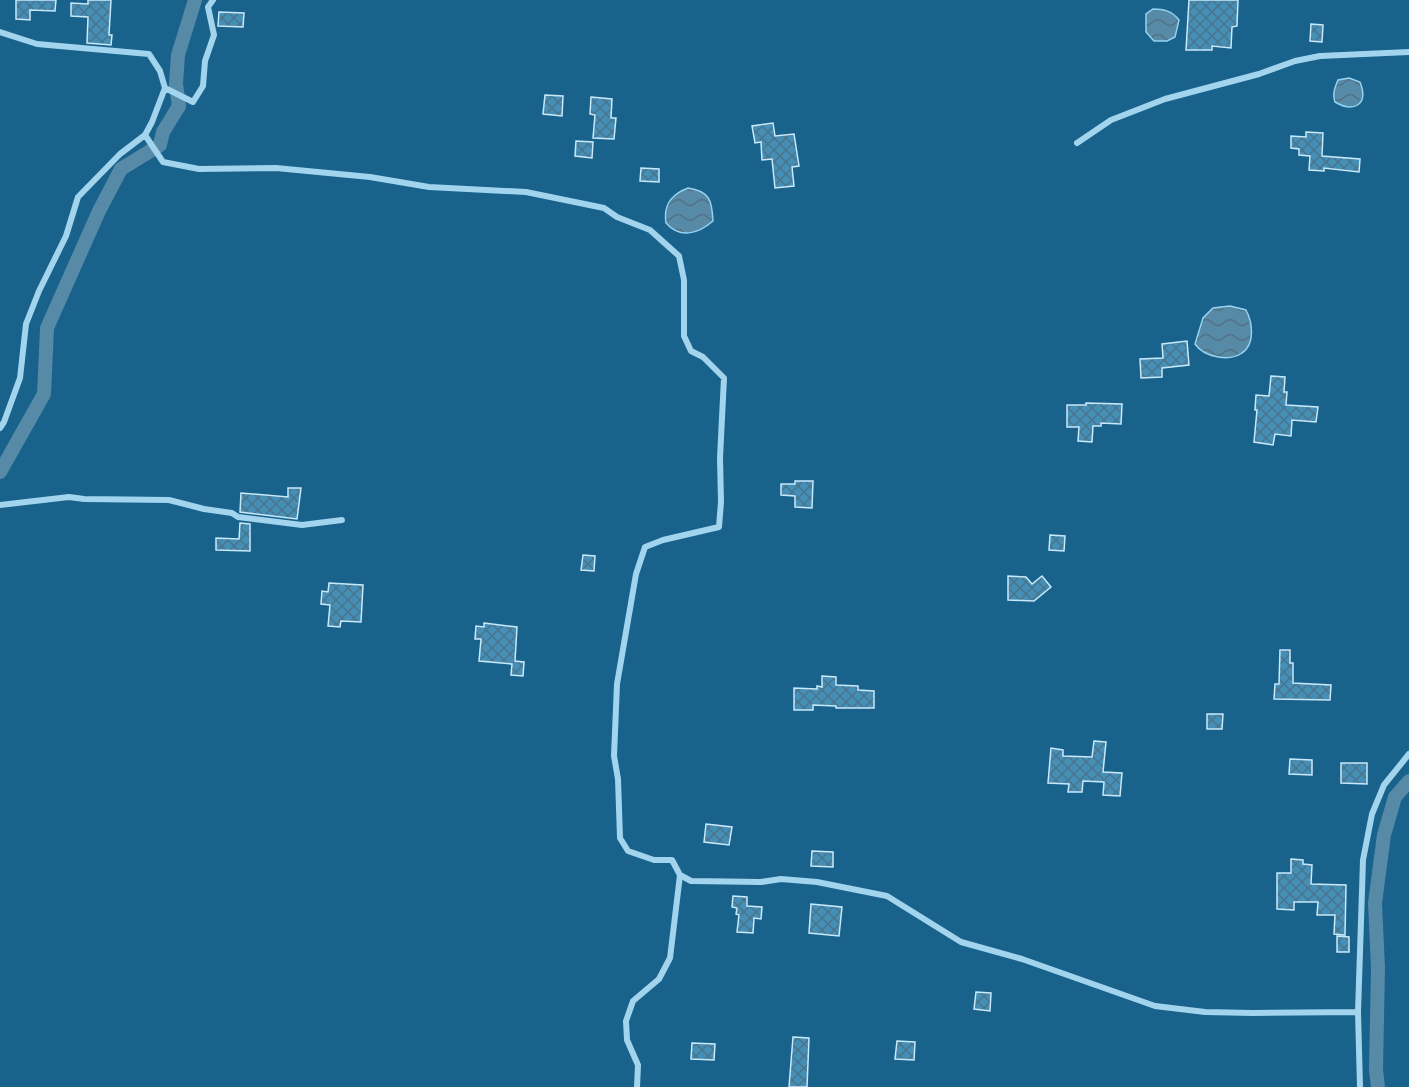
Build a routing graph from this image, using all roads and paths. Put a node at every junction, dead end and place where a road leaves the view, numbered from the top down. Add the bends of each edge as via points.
1 (213, 0) edge
2 (0, 32) edge
3 (1409, 52) edge
4 (165, 88) junction
5 (145, 135) junction
6 (1077, 143) dead end
7 (0, 428) edge
8 (0, 505) edge
9 (342, 520) dead end
10 (1409, 754) edge
11 (680, 875) junction
12 (1358, 1012) junction
13 (637, 1087) edge
14 (1360, 1087) edge

1 - 4 street via 208,7 214,35 205,61 203,86 192,102
2 - 4 street via 37,44 149,54
3 - 6 street via 1320,56 1295,61 1165,99 1111,120
4 - 5 street
5 - 7 street via 120,154 78,197 66,236 26,324 20,378
5 - 11 street via 164,162 199,169 276,168 429,187 526,192 604,208 650,230 679,256 684,280 684,336 691,351 724,378 719,527 645,547 621,649 614,756 620,838 628,851 654,860 672,860
8 - 9 street via 69,496 169,500 238,517 302,525
10 - 12 street via 1384,785 1372,814 1363,860
11 - 12 street via 691,881 817,882 887,896 962,942 1155,1006 1205,1012
11 - 13 street via 670,958 660,979 633,1001 626,1021 627,1040 638,1065
12 - 14 street

